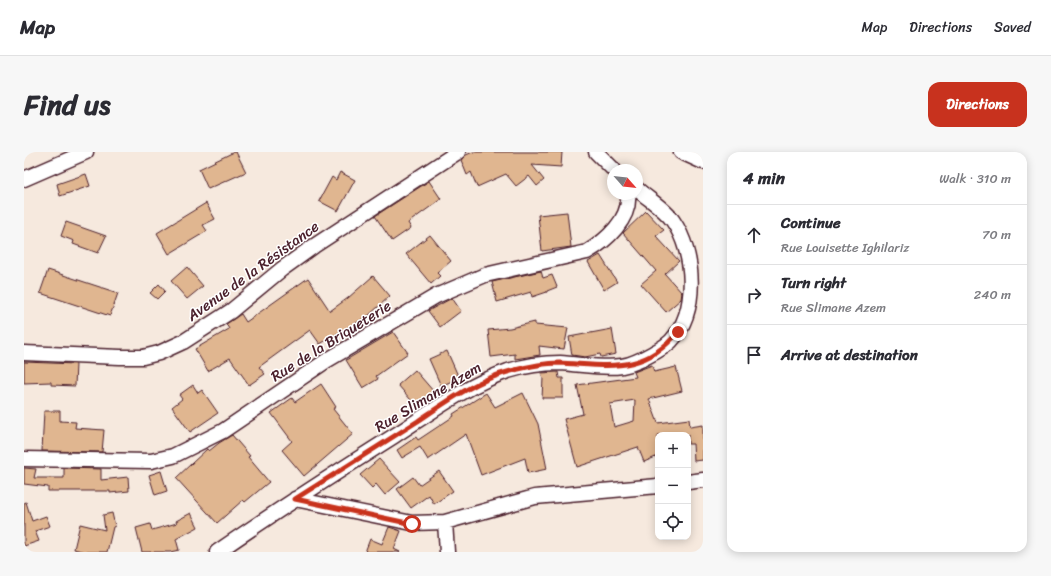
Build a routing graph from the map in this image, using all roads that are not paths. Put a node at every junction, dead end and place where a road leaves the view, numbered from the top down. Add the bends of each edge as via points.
1 (86, 152) edge
2 (458, 152) edge
3 (596, 152) edge
4 (681, 152) edge
5 (703, 162) edge
6 (608, 164) edge
7 (24, 179) edge
8 (643, 194) edge
9 (627, 200) edge
10 (24, 353) edge
11 (24, 459) edge
12 (703, 480) edge
13 (691, 482) edge
14 (655, 486) edge
15 (295, 499) junction
16 (445, 522) junction
17 (217, 552) edge
18 (447, 552) edge

1 - 7 street
2 - 10 street, Avenue de la Résistance via 314,246 231,312 183,342 143,357
3 - 6 street
4 - 5 street
8 - 15 street, Rue Slimane Azem via 672,219 683,236 689,257 691,282 686,313 670,343 643,359 622,366 557,363 531,366 480,383
9 - 11 street, Rue de la Briqueterie via 626,210 615,230 591,249 484,275 436,296 326,361 223,431 173,456 151,461
12 - 13 street
14 - 16 street via 535,497
15 - 16 street via 412,524
15 - 17 street, Rue Slimane Azem
16 - 18 street

